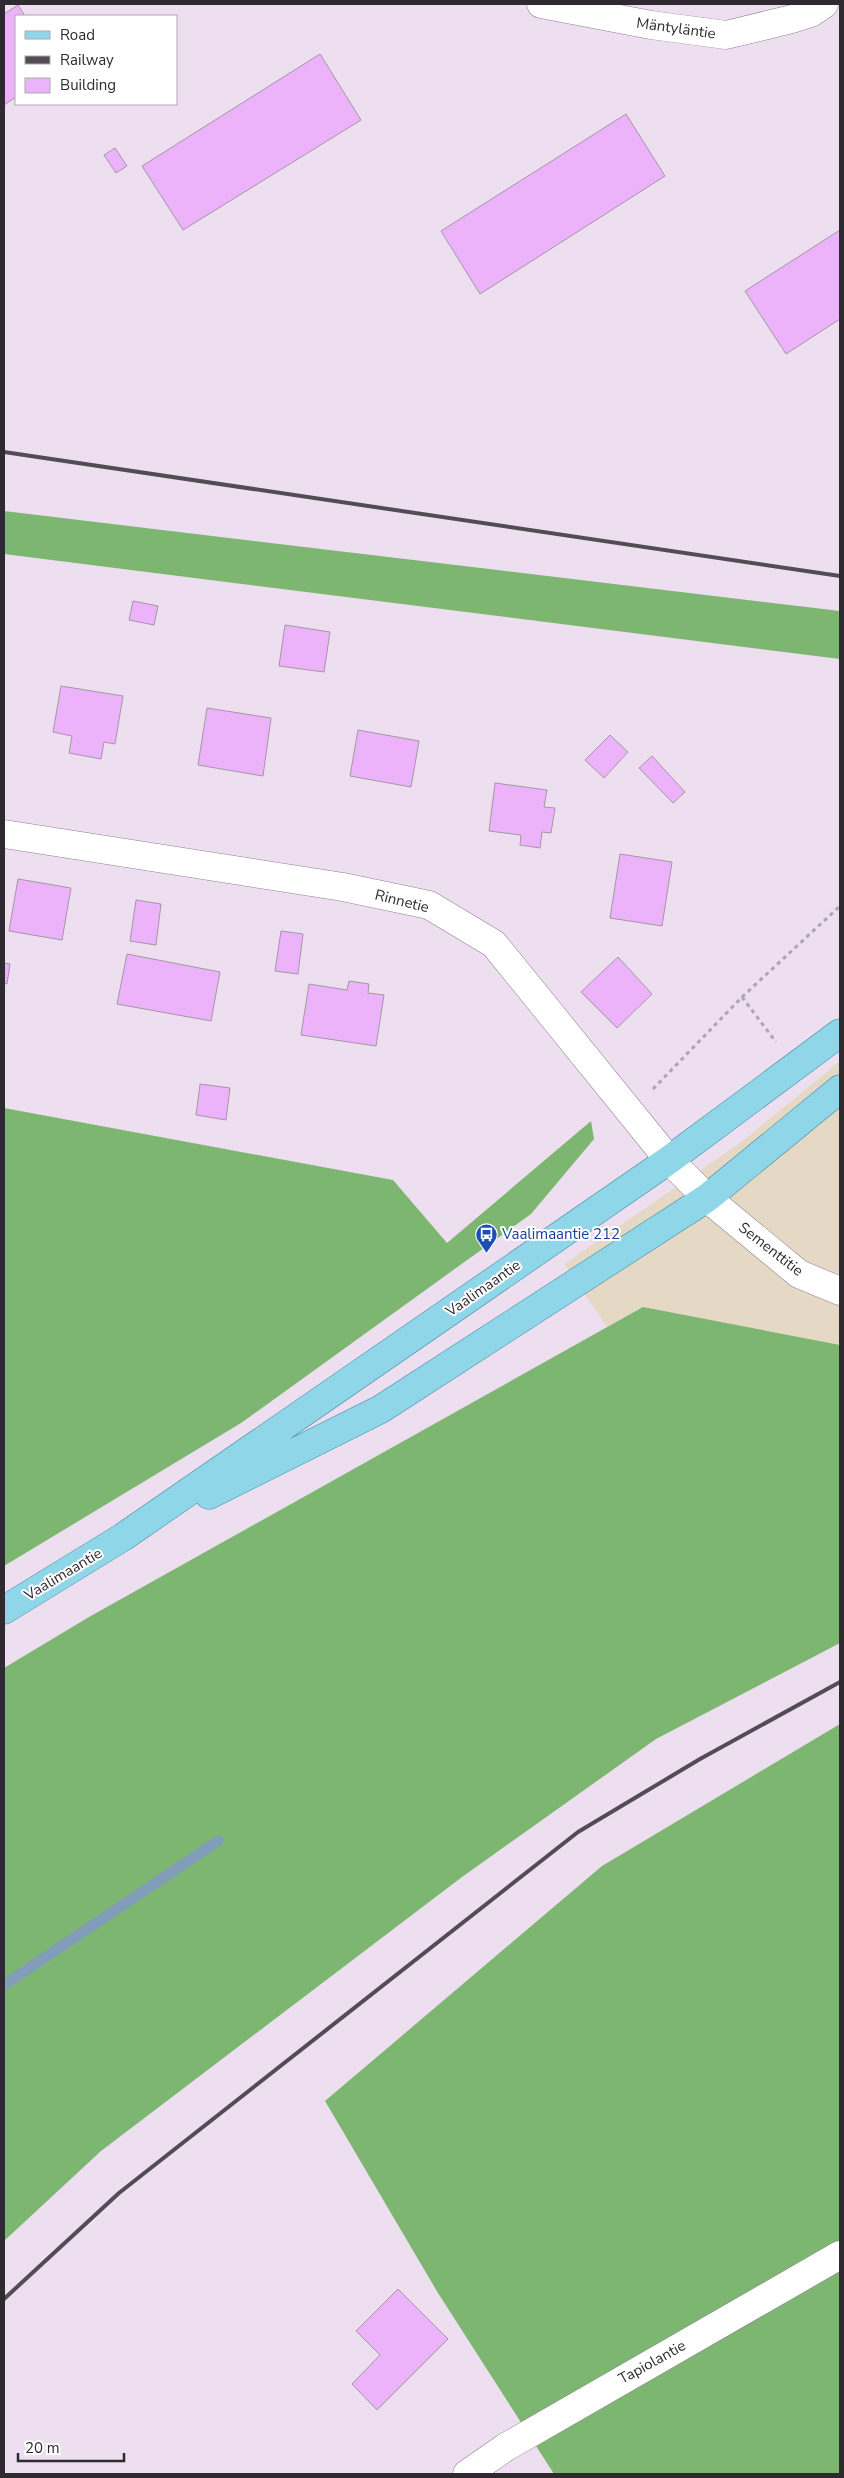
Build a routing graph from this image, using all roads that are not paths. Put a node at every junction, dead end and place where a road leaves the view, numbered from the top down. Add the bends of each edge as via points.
1 (540, 4) edge
2 (820, 7) edge
3 (840, 11) edge
4 (4, 834) edge
5 (840, 1033) edge
6 (840, 1089) edge
7 (669, 1160) junction
8 (707, 1198) junction
9 (840, 1291) edge
10 (123, 1537) junction
11 (4, 1610) edge
12 (840, 2255) edge
13 (467, 2474) edge

1 - 2 street, Mäntyläntie via 726,35
2 - 3 street
4 - 7 street, Rinnetie via 343,887 429,905 494,944
5 - 7 main road, Vaalimaantie
6 - 8 main road, Vaalimaantie
7 - 8 street, Rinnetie
7 - 10 main road, Vaalimaantie
8 - 9 street, Sementtitie via 799,1274
8 - 10 main road, Vaalimaantie via 381,1409
10 - 11 main road, Vaalimaantie
12 - 13 street, Tapiolantie via 514,2442

